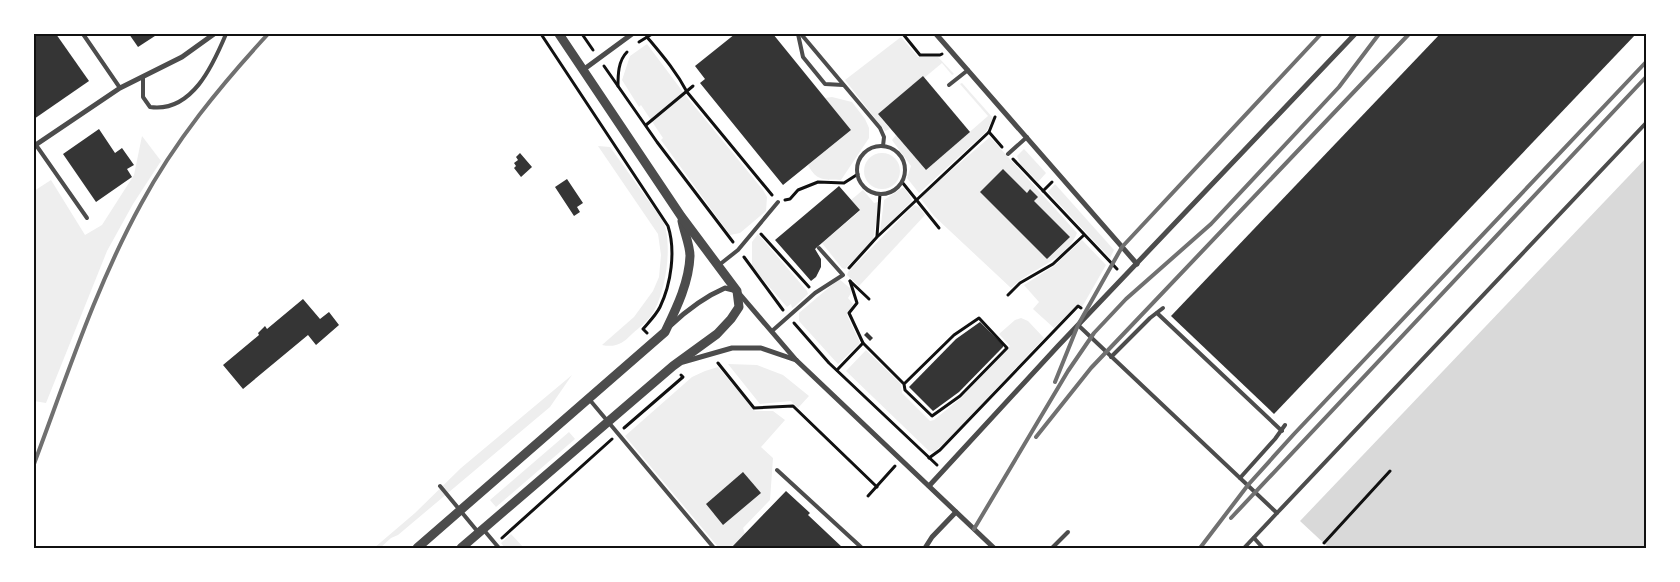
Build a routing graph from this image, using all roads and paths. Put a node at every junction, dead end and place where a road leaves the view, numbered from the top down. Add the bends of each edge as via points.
1 (83, 34) edge
2 (214, 34) edge
3 (226, 34) edge
4 (541, 34) edge
5 (559, 34) edge
6 (582, 34) edge
7 (632, 34) edge
8 (652, 34) edge
9 (800, 34) edge
10 (903, 34) edge
11 (936, 34) edge
12 (1355, 34) edge
13 (647, 37) junction
14 (639, 43) dead end
15 (631, 48) dead end
16 (948, 48) junction
17 (599, 58) junction
18 (583, 70) junction
19 (968, 70) junction
20 (143, 77) junction
21 (843, 85) junction
22 (949, 85) dead end
23 (693, 86) dead end
24 (618, 87) junction
25 (120, 88) junction
26 (687, 92) junction
27 (1003, 110) junction
28 (1646, 123) edge
29 (646, 125) junction
30 (989, 132) junction
31 (1027, 137) junction
32 (35, 145) edge
33 (883, 146) junction
34 (1008, 154) junction
35 (858, 174) junction
36 (902, 182) junction
37 (1050, 184) dead end
38 (1043, 191) junction
39 (880, 194) junction
40 (916, 199) junction
41 (778, 202) junction
42 (681, 216) junction
43 (87, 218) dead end
44 (756, 228) junction
45 (939, 228) dead end
46 (1084, 235) junction
47 (877, 237) junction
48 (820, 248) dead end
49 (738, 250) junction
50 (1137, 264) junction
51 (718, 266) junction
52 (843, 275) junction
53 (1124, 277) junction
54 (738, 292) junction
55 (815, 293) junction
56 (1008, 295) dead end
57 (869, 300) dead end
58 (1163, 308) dead end
59 (1081, 309) dead end
60 (1157, 313) junction
61 (788, 317) junction
62 (1078, 325) junction
63 (772, 331) junction
64 (665, 332) junction
65 (654, 341) junction
66 (863, 343) junction
67 (1112, 357) junction
68 (796, 360) junction
69 (718, 363) dead end
70 (673, 366) junction
71 (837, 370) junction
72 (904, 384) junction
73 (588, 399) junction
74 (608, 422) junction
75 (1285, 425) dead end
76 (1282, 430) junction
77 (618, 434) junction
78 (929, 458) junction
79 (901, 460) junction
80 (777, 470) dead end
81 (943, 470) junction
82 (1390, 471) dead end
83 (1240, 478) junction
84 (440, 486) dead end
85 (929, 486) junction
86 (877, 487) junction
87 (868, 496) dead end
88 (461, 511) junction
89 (956, 512) junction
90 (1277, 513) junction
91 (481, 531) junction
92 (1068, 532) dead end
93 (1254, 538) junction
94 (1324, 543) dead end
95 (495, 544) junction
96 (467, 546) edge
97 (417, 548) edge
98 (499, 548) edge
99 (714, 548) edge
100 (862, 548) edge
101 (925, 548) edge
102 (994, 548) edge
103 (1052, 548) edge
104 (1244, 548) edge
105 (1263, 548) edge

1 - 25 lane
2 - 20 street via 182,57
3 - 20 lane via 198,87 181,101 161,109 150,107 143,96
4 - 65 path via 668,226 672,253 667,289 659,309 643,329
5 - 18 street
6 - 17 path
7 - 17 street
8 - 13 path
9 - 21 lane
9 - 21 lane via 803,58 825,84
10 - 16 path via 920,55 940,55
11 - 16 street
12 - 50 street
13 - 14 path
13 - 26 path via 678,74
15 - 24 path via 623,56
16 - 19 street
17 - 18 street
17 - 24 path
18 - 42 street
19 - 22 lane
19 - 27 street
20 - 25 street
21 - 33 lane via 880,128
23 - 26 path
24 - 29 path
25 - 32 street
26 - 29 path
26 - 41 path
27 - 30 path
27 - 31 street
28 - 90 lane
29 - 49 path
30 - 34 path
30 - 40 path
31 - 34 lane
31 - 50 street
32 - 43 lane
33 - 35 lane via 869,149 864,154
33 - 36 lane via 896,151 904,162
34 - 38 path
35 - 39 lane via 866,188
35 - 41 path via 844,183 818,182 798,190 790,199
36 - 39 lane via 889,193
36 - 40 path
37 - 38 path
38 - 46 path
39 - 47 path
40 - 45 path
40 - 47 path
41 - 44 lane
42 - 51 street
42 - 64 street via 690,256 686,280
44 - 49 lane
44 - 55 path
46 - 53 path
46 - 56 path via 1053,264 1020,283
47 - 52 path
48 - 52 lane
49 - 51 lane
49 - 61 path
50 - 53 street
51 - 54 street
52 - 55 lane
53 - 62 street
54 - 63 street
54 - 64 street via 725,288 711,294 686,311
54 - 70 street via 739,307 731,319 717,334
55 - 61 lane
57 - 66 path via 850,280 856,302 849,313
58 - 60 lane
59 - 78 path via 1078,306
60 - 67 lane
60 - 76 lane
61 - 63 lane
61 - 71 path
62 - 67 lane
62 - 81 street
63 - 68 street
64 - 65 street
65 - 73 street
66 - 71 path
66 - 72 path
67 - 83 lane
68 - 70 street via 761,348 732,348
68 - 79 street
69 - 86 path via 754,408 793,406
70 - 74 street
70 - 77 path via 683,377
71 - 78 path
72 - 72 path via 905,390 932,416 960,396 1007,348 979,318 954,335
73 - 74 lane
73 - 88 street
74 - 77 lane
74 - 91 street
75 - 76 lane
76 - 83 lane
77 - 95 path
77 - 99 lane
78 - 81 path
79 - 85 street
79 - 86 path
80 - 100 lane
81 - 85 street
82 - 94 path
83 - 90 lane
84 - 88 lane
85 - 89 street
86 - 87 path
88 - 91 lane
88 - 97 street
89 - 101 street
89 - 102 street
90 - 93 lane
91 - 95 lane
91 - 96 street
92 - 103 lane
93 - 104 lane
93 - 105 lane
95 - 98 lane

